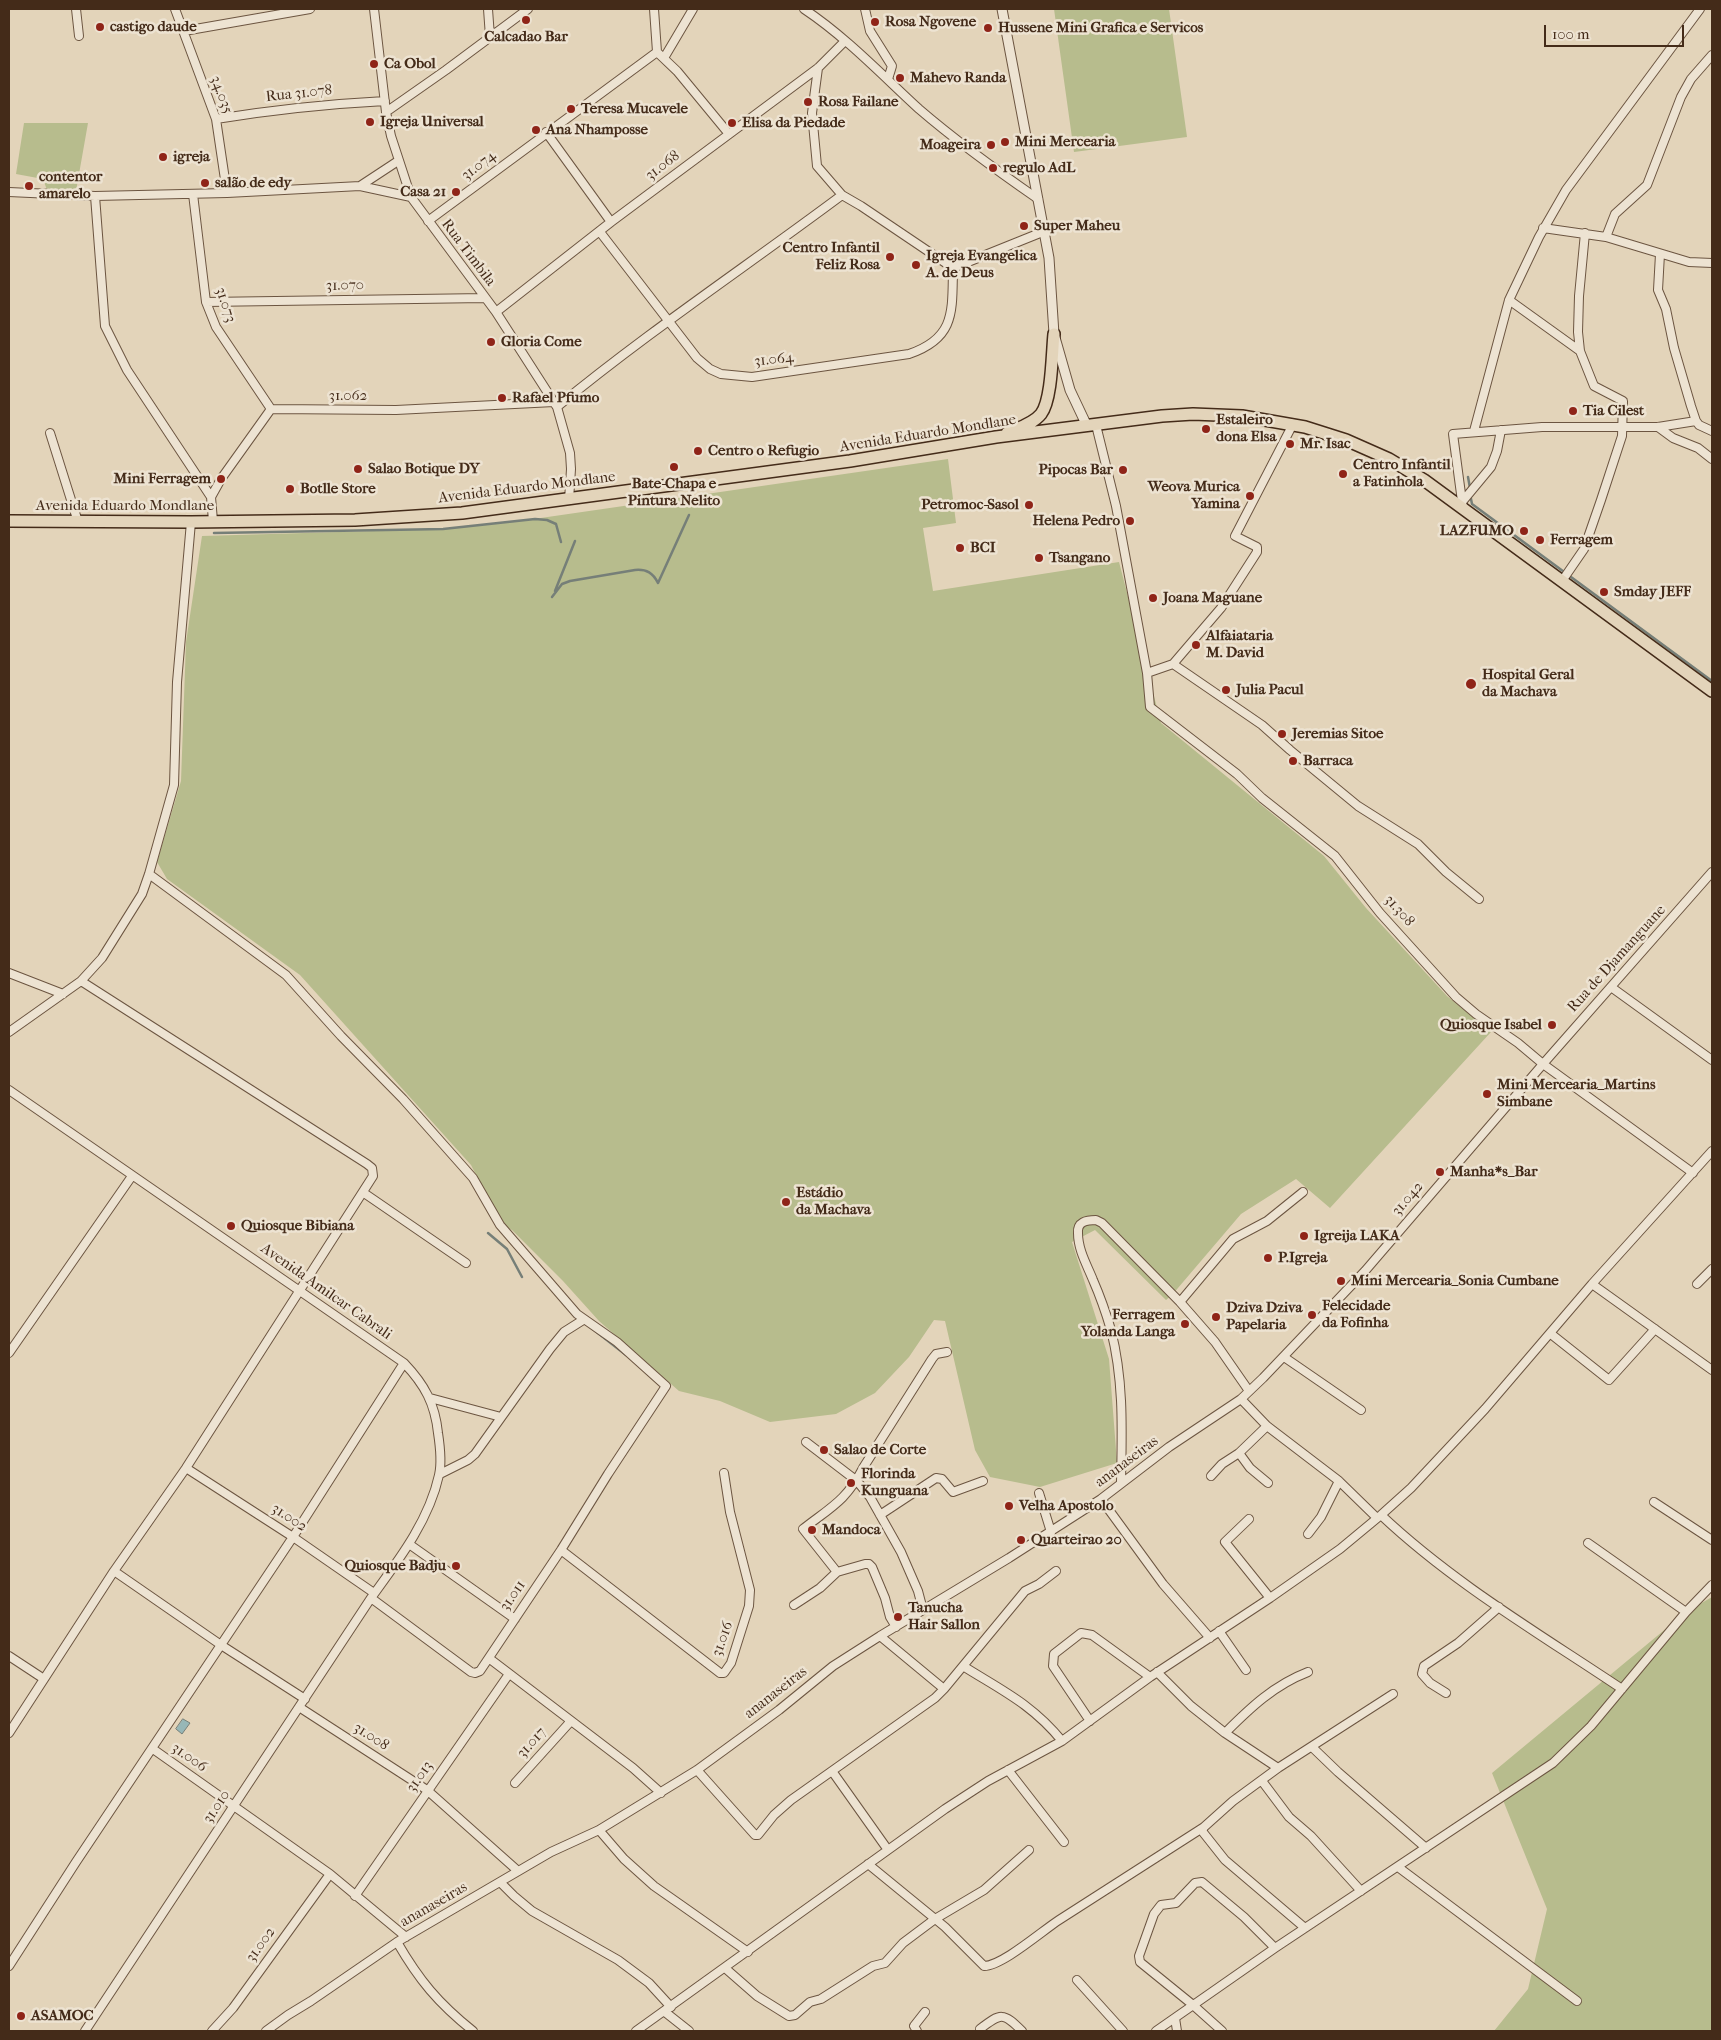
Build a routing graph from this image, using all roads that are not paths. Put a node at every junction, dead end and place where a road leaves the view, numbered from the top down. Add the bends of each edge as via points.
1 (76, 9) edge
2 (175, 9) edge
3 (310, 9) edge
4 (374, 9) edge
5 (488, 9) edge
6 (528, 9) edge
7 (654, 9) edge
8 (693, 9) edge
9 (865, 9) edge
10 (1002, 9) edge
11 (1700, 9) edge
12 (806, 10) edge
13 (184, 31) junction
14 (79, 36) dead end
15 (490, 37) junction
16 (845, 41) junction
17 (657, 52) junction
18 (1712, 55) edge
19 (664, 58) junction
20 (818, 68) junction
21 (888, 79) junction
22 (385, 101) junction
23 (386, 112) junction
24 (216, 119) junction
25 (546, 132) junction
26 (729, 134) junction
27 (398, 161) junction
28 (360, 186) junction
29 (9, 192) edge
30 (227, 193) junction
31 (193, 194) junction
32 (842, 195) junction
33 (95, 196) junction
34 (411, 197) junction
35 (1038, 199) junction
36 (428, 221) junction
37 (611, 222) junction
38 (1543, 228) junction
39 (1045, 231) junction
40 (600, 232) junction
41 (1585, 233) junction
42 (1606, 237) junction
43 (1660, 254) junction
44 (1712, 263) edge
45 (953, 268) junction
46 (485, 298) junction
47 (1509, 300) junction
48 (206, 302) junction
49 (496, 312) junction
50 (669, 321) junction
51 (1054, 334) junction
52 (1580, 351) junction
53 (555, 404) junction
54 (271, 409) junction
55 (1696, 421) junction
56 (1292, 424) junction
57 (1092, 425) junction
58 (1658, 426) junction
59 (1623, 428) junction
60 (1501, 430) junction
61 (1712, 431) edge
62 (1474, 432) junction
63 (50, 433) dead end
64 (996, 437) junction
65 (1712, 460) edge
66 (211, 497) junction
67 (569, 500) junction
68 (1463, 506) junction
69 (9, 521) edge
70 (213, 521) junction
71 (78, 522) junction
72 (191, 522) junction
73 (1562, 581) junction
74 (1173, 664) junction
75 (1147, 673) junction
76 (1712, 691) edge
77 (1712, 872) edge
78 (150, 874) junction
79 (1709, 881) edge
80 (1479, 899) dead end
81 (9, 973) edge
82 (81, 981) junction
83 (1611, 987) junction
84 (63, 994) junction
85 (9, 1032) edge
86 (1712, 1060) edge
87 (1542, 1064) junction
88 (9, 1090) edge
89 (1712, 1151) edge
90 (1693, 1173) junction
91 (132, 1176) junction
92 (364, 1192) junction
93 (1303, 1192) dead end
94 (466, 1263) dead end
95 (1712, 1269) edge
96 (1592, 1284) junction
97 (1697, 1284) dead end
98 (300, 1290) junction
99 (1180, 1302) junction
100 (582, 1320) junction
101 (1656, 1330) junction
102 (1551, 1334) junction
103 (947, 1352) dead end
104 (9, 1353) edge
105 (1284, 1356) junction
106 (404, 1363) junction
107 (1712, 1370) edge
108 (1249, 1391) junction
109 (430, 1398) junction
110 (1241, 1399) junction
111 (1361, 1410) dead end
112 (501, 1417) junction
113 (1267, 1426) junction
114 (806, 1442) dead end
115 (1239, 1452) junction
116 (186, 1468) junction
117 (724, 1473) dead end
118 (440, 1474) junction
119 (1211, 1476) dead end
120 (857, 1481) junction
121 (983, 1481) dead end
122 (1339, 1481) junction
123 (1121, 1482) junction
124 (1268, 1484) dead end
125 (1039, 1493) dead end
126 (1101, 1499) junction
127 (1654, 1502) dead end
128 (880, 1515) junction
129 (1379, 1516) junction
130 (1249, 1519) dead end
131 (1051, 1532) junction
132 (1308, 1534) dead end
133 (293, 1537) junction
134 (1712, 1540) edge
135 (1588, 1543) dead end
136 (409, 1544) junction
137 (561, 1550) junction
138 (1056, 1570) dead end
139 (114, 1571) junction
140 (837, 1572) junction
141 (1712, 1585) edge
142 (373, 1595) junction
143 (1270, 1598) junction
144 (794, 1605) dead end
145 (1499, 1607) junction
146 (923, 1610) junction
147 (1686, 1612) junction
148 (514, 1619) junction
149 (896, 1627) junction
150 (1220, 1631) junction
151 (880, 1636) junction
152 (1210, 1638) junction
153 (221, 1646) junction
154 (9, 1656) edge
155 (490, 1659) junction
156 (963, 1666) junction
157 (1246, 1670) dead end
158 (1157, 1672) junction
159 (1308, 1672) dead end
160 (509, 1674) junction
161 (1150, 1677) junction
162 (44, 1679) junction
163 (944, 1689) junction
164 (1622, 1689) junction
165 (1446, 1693) dead end
166 (1392, 1694) dead end
167 (305, 1699) junction
168 (300, 1707) junction
169 (571, 1721) junction
170 (1090, 1721) junction
171 (1225, 1733) junction
172 (9, 1734) edge
173 (1062, 1741) junction
174 (1312, 1747) junction
175 (153, 1749) junction
176 (1278, 1768) junction
177 (697, 1770) junction
178 (1008, 1770) junction
179 (832, 1771) junction
180 (1262, 1782) junction
181 (515, 1783) dead end
182 (427, 1790) junction
183 (661, 1793) junction
184 (234, 1806) junction
185 (1204, 1827) junction
186 (599, 1830) junction
187 (1064, 1842) dead end
188 (1426, 1848) junction
189 (888, 1850) junction
190 (1029, 1850) dead end
191 (868, 1864) junction
192 (1398, 1867) junction
193 (518, 1871) junction
194 (330, 1874) junction
195 (500, 1882) junction
196 (1361, 1891) junction
197 (355, 1896) junction
198 (935, 1919) junction
199 (1305, 1928) junction
200 (406, 1937) junction
201 (397, 1942) junction
202 (1275, 1948) junction
203 (748, 1952) junction
204 (9, 1966) edge
205 (725, 1968) junction
206 (1077, 1980) dead end
207 (1577, 2001) dead end
208 (1193, 2005) junction
209 (668, 2009) junction
210 (925, 2012) dead end
211 (1175, 2018) junction
212 (980, 2029) dead end
213 (84, 2031) edge
214 (212, 2031) edge
215 (266, 2031) edge
216 (473, 2031) edge
217 (636, 2031) edge
218 (689, 2031) edge
219 (917, 2031) edge
220 (1022, 2031) edge
221 (1123, 2031) edge
222 (1156, 2031) edge
223 (1177, 2031) edge
224 (1222, 2031) edge

1 - 14 street
2 - 13 street, 34.035
3 - 13 street
4 - 22 street, Rua Timbila
5 - 15 street
6 - 15 street
7 - 17 street
8 - 19 street
9 - 21 street via 870,31 892,66
10 - 35 street
11 - 38 street via 1566,190
12 - 16 street
13 - 24 street, 34.035
15 - 23 street
16 - 20 street, 31.068
16 - 21 street
17 - 19 street
17 - 25 street, 31.074
18 - 42 street via 1696,72 1681,97 1647,186 1615,214
19 - 26 street
20 - 26 street, 31.068
20 - 32 street via 812,113 817,166
21 - 35 street via 925,113
22 - 23 street, Rua Timbila
22 - 24 street, Rua 31.078 via 273,110
23 - 27 street, Rua Timbila
24 - 30 street, 34.035
25 - 36 street, 31.074
25 - 37 street
26 - 37 street, 31.068
27 - 28 street
27 - 34 street, Rua Timbila
28 - 30 street
28 - 34 street
29 - 33 street
30 - 31 street
31 - 33 street
31 - 48 street, 31.073
32 - 45 street
32 - 50 street
33 - 66 street via 106,326 127,370
34 - 36 street, Rua Timbila
35 - 39 street
36 - 46 street, Rua Timbila
37 - 40 street, 31.068
38 - 41 street
38 - 47 street
39 - 45 street
39 - 51 street
40 - 49 street, 31.068
40 - 50 street, 31.064
41 - 42 street
41 - 52 street via 1578,296
42 - 43 street
43 - 44 street via 1689,262
43 - 55 street via 1658,290
45 - 50 street, 31.064 via 950,318 944,330 937,340 909,354 786,373 738,376 710,369
46 - 48 street, 31.070
46 - 49 street, Rua Timbila
47 - 52 street
47 - 62 street
48 - 54 street, 31.073 via 216,327
49 - 53 street, Rua Timbila
50 - 53 street
51 - 57 street via 1070,390
51 - 64 main road via 1044,408 1036,418
52 - 59 street via 1594,386 1623,401
53 - 54 street, 31.062 via 396,410
53 - 67 street, Rua Timbila via 570,453
54 - 66 street
55 - 58 street
55 - 61 street
56 - 57 main road, Avenida Eduardo Mondlane via 1242,416 1193,414
56 - 68 main road, Avenida Eduardo Mondlane via 1346,440 1389,459
56 - 74 street via 1235,536 1257,547 1257,552 1221,608
57 - 64 main road, Avenida Eduardo Mondlane
57 - 75 street, 31.308 via 1116,506
58 - 59 street
58 - 65 street via 1673,438 1698,448
59 - 60 street via 1579,426
59 - 73 street via 1584,549
60 - 62 street
60 - 68 street via 1491,466
62 - 68 street via 1453,434
63 - 71 street
64 - 67 main road, Avenida Eduardo Mondlane
66 - 70 street
67 - 70 main road, Avenida Eduardo Mondlane via 462,513 355,520
68 - 73 main road, Avenida Eduardo Mondlane
69 - 71 main road, Avenida Eduardo Mondlane
70 - 72 main road, Avenida Eduardo Mondlane
71 - 72 main road, Avenida Eduardo Mondlane
72 - 78 street via 177,682 174,785
73 - 76 main road, Avenida Eduardo Mondlane
74 - 75 street
74 - 80 street via 1262,725 1358,806 1418,844
75 - 87 street, 31.308 via 1150,707 1335,856 1380,913 1456,997
77 - 79 street, Rua de Djamanguane
78 - 82 street via 121,930
78 - 100 street via 286,975 473,1178 500,1225
79 - 83 street, Rua de Djamanguane
81 - 84 street
82 - 84 street
82 - 92 street via 368,1164 373,1176
83 - 86 street
83 - 87 street, Rua de Djamanguane
84 - 85 street
87 - 90 street, 31.308
87 - 105 street, 31.042 via 1365,1271
88 - 91 street, Avenida Amilcar Cabrali
89 - 90 street
90 - 96 street
91 - 98 street, Avenida Amilcar Cabrali
91 - 104 street
92 - 94 street
92 - 98 street
93 - 99 street via 1267,1221 1234,1239
95 - 97 street
96 - 101 street
96 - 102 street
98 - 106 street, Avenida Amilcar Cabrali
98 - 116 street
99 - 108 street via 1215,1342
99 - 123 street via 1102,1223 1096,1220 1082,1222 1078,1226 1080,1249 1111,1330 1116,1357 1122,1395
100 - 112 street via 564,1332
100 - 137 street, 31.011 via 617,1342 666,1386
101 - 102 street via 1609,1380
101 - 107 street
102 - 129 street via 1425,1473
103 - 120 street via 932,1358
105 - 108 street, 31.042
105 - 111 street
106 - 109 street, Avenida Amilcar Cabrali
106 - 133 street
108 - 110 street, ananaseiras
109 - 112 street
109 - 118 street, Avenida Amilcar Cabrali via 438,1428
110 - 113 street
110 - 123 street, ananaseiras
112 - 118 street via 475,1454
113 - 115 street
113 - 122 street
114 - 120 street
115 - 119 street
115 - 124 street via 1250,1468
116 - 133 street, 31.002
116 - 139 street
117 - 137 street, 31.016 via 730,1512 750,1590 749,1606 724,1673
118 - 136 street, 31.010
120 - 128 street
120 - 140 street via 828,1511 803,1528
121 - 128 street via 953,1492 942,1478 936,1478
122 - 129 street
122 - 132 street via 1321,1517
123 - 126 street, ananaseiras
125 - 131 street
126 - 131 street, ananaseiras
126 - 152 street via 1163,1584
127 - 134 street
128 - 146 street via 918,1591
129 - 143 street via 1340,1549
129 - 145 street via 1447,1571
130 - 143 street via 1225,1542
131 - 146 street, ananaseiras
133 - 142 street, 31.002
133 - 153 street
135 - 147 street
136 - 142 street, 31.010
136 - 148 street
137 - 148 street, 31.011
138 - 156 street via 1025,1591
139 - 153 street
139 - 162 street
140 - 144 street
140 - 149 street via 869,1564
141 - 147 street
142 - 155 street, 31.002 via 471,1672 480,1671
142 - 167 street, 31.010
143 - 150 street
145 - 164 street
145 - 165 street via 1458,1643 1424,1666 1422,1674
146 - 149 street, ananaseiras
147 - 164 street
148 - 155 street, 31.011
149 - 151 street, ananaseiras
150 - 152 street
150 - 157 street
151 - 163 street
151 - 177 street, ananaseiras via 833,1666
152 - 158 street
153 - 167 street
153 - 175 street
154 - 162 street
155 - 160 street
156 - 163 street
156 - 173 street via 1024,1703 1047,1722
158 - 161 street
158 - 171 street via 1191,1706
159 - 171 street via 1294,1677 1251,1706
160 - 169 street
160 - 182 street, 31.013
161 - 170 street
161 - 170 street via 1092,1635 1081,1633 1054,1654 1053,1666
162 - 172 street
163 - 179 street
164 - 188 street via 1553,1763
166 - 174 street
167 - 168 street, 31.010
168 - 182 street, 31.008
168 - 184 street, 31.010
169 - 181 street, 31.017
169 - 183 street
170 - 173 street
171 - 176 street
173 - 178 street
174 - 176 street
174 - 188 street
175 - 184 street, 31.006
175 - 204 street
176 - 180 street
177 - 179 street via 755,1835 760,1834 791,1800
177 - 183 street, ananaseiras
178 - 187 street
178 - 189 street via 952,1804
179 - 189 street
180 - 185 street
180 - 196 street via 1289,1817 1311,1836
182 - 193 street, 31.008
182 - 197 street, 31.013
183 - 186 street, ananaseiras
184 - 194 street, 31.006
184 - 213 street, 31.010
185 - 198 street via 990,1966 984,1966
185 - 199 street via 1205,1837 1225,1860
186 - 193 street, ananaseiras
186 - 203 street via 654,1886
188 - 192 street
189 - 191 street
190 - 198 street via 984,1890
191 - 198 street
191 - 203 street
192 - 196 street
192 - 207 street
193 - 195 street, ananaseiras
194 - 197 street, 31.006
194 - 214 street, 31.002 via 233,2008
195 - 200 street, ananaseiras
195 - 209 street via 532,1911 618,1960 649,1984
196 - 199 street
197 - 200 street, 31.006
198 - 205 street via 903,1943 885,1963 873,1966 821,1999 810,2002 795,2015 789,2016 774,2008
199 - 202 street
200 - 201 street, ananaseiras
201 - 215 street, ananaseiras
201 - 216 street via 443,2006
202 - 208 street
202 - 208 street via 1202,1882 1195,1883 1176,1904 1161,1905 1154,1914 1139,1959
203 - 205 street
205 - 209 street
206 - 221 street
208 - 211 street
208 - 224 street
209 - 217 street
209 - 218 street
210 - 219 street via 914,2026
211 - 222 street
211 - 223 street
212 - 220 street via 997,2016 1003,2016

